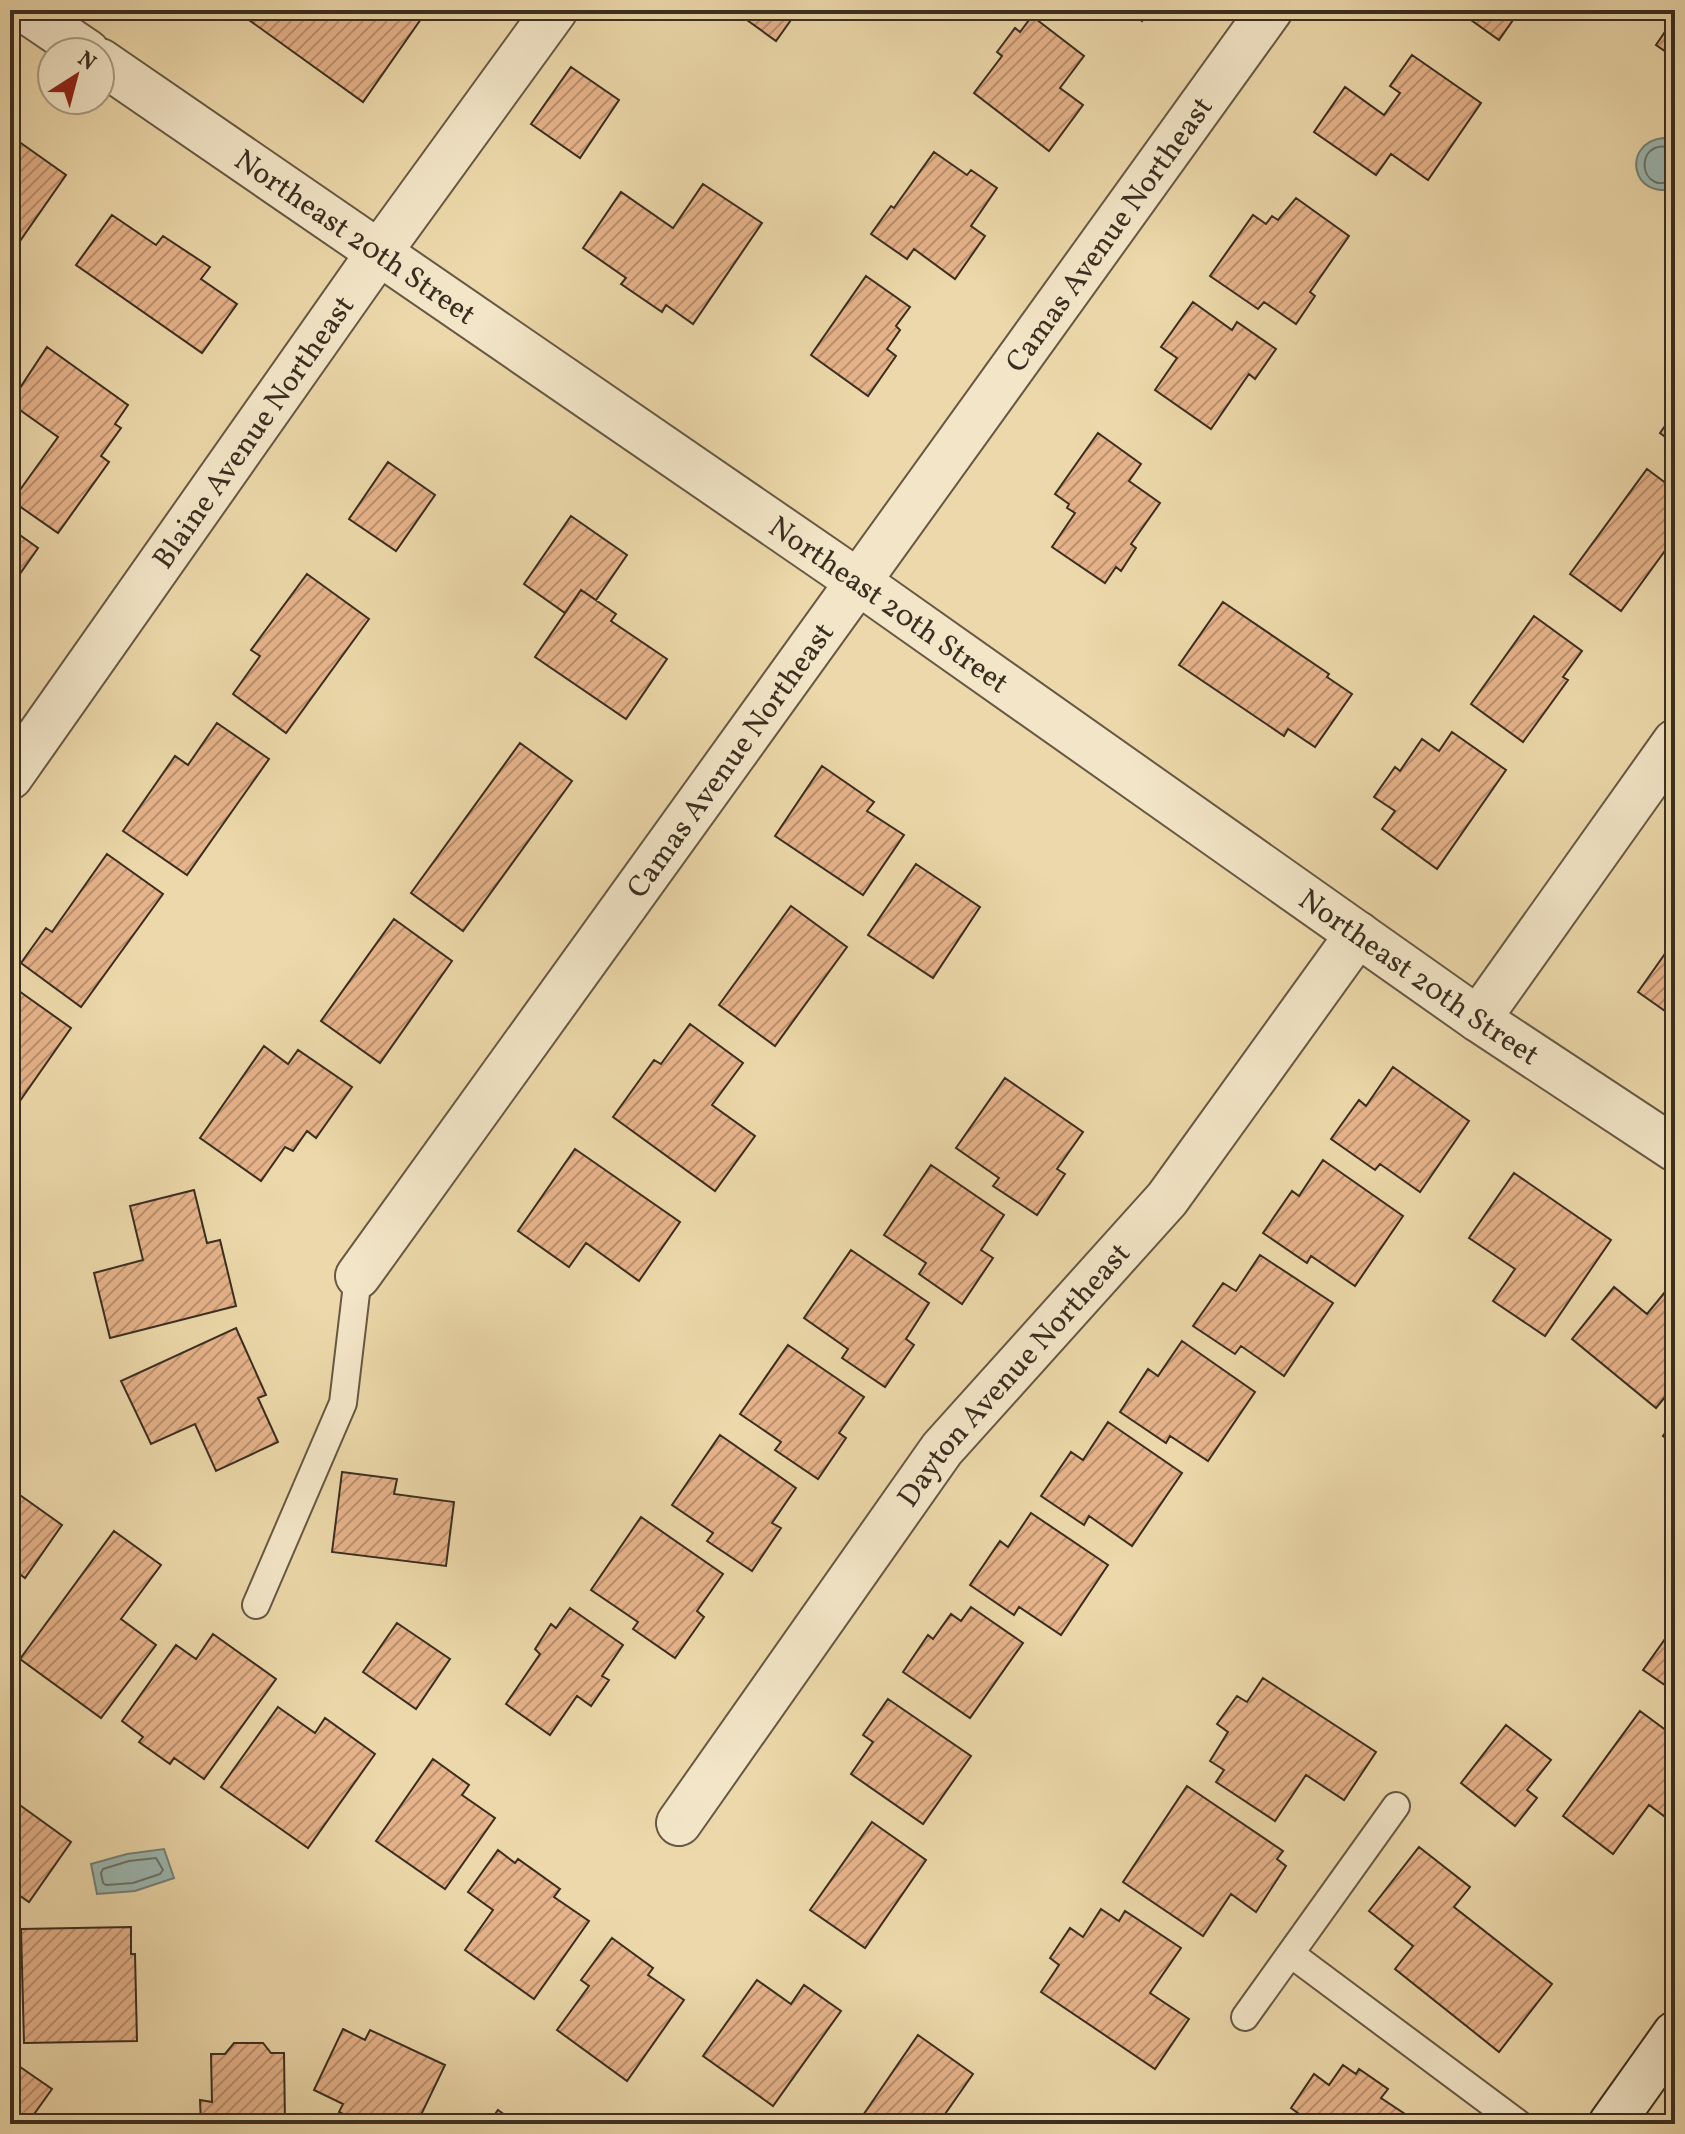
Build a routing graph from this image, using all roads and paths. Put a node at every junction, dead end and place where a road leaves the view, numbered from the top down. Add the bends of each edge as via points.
1 (25, 10) edge
2 (555, 10) edge
3 (1270, 10) edge
4 (63, 36) edge
5 (116, 72) edge
6 (380, 251) junction
7 (857, 581) junction
8 (1675, 742) edge
9 (10, 777) edge
10 (1358, 934) junction
11 (1478, 1019) junction
12 (1675, 1149) edge
13 (358, 1276) joint
14 (256, 1605) dead end
15 (1396, 1806) dead end
16 (679, 1823) dead end
17 (1291, 1954) junction
18 (1245, 2017) dead end
19 (1675, 2034) edge
20 (1519, 2124) edge
21 (1611, 2124) edge

1 - 4 street
2 - 6 street, Blaine Avenue Northeast
3 - 7 street, Camas Avenue Northeast
5 - 6 street, Northeast 20th Street
6 - 7 street, Northeast 20th Street
6 - 9 street, Blaine Avenue Northeast
7 - 10 street, Northeast 20th Street
7 - 13 street, Camas Avenue Northeast
8 - 11 street
10 - 11 street, Northeast 20th Street
10 - 16 street, Dayton Avenue Northeast via 1167,1199 942,1449
11 - 12 street, Northeast 20th Street
13 - 14 lane via 343,1403
15 - 17 lane
17 - 18 lane
17 - 20 lane
19 - 21 street

